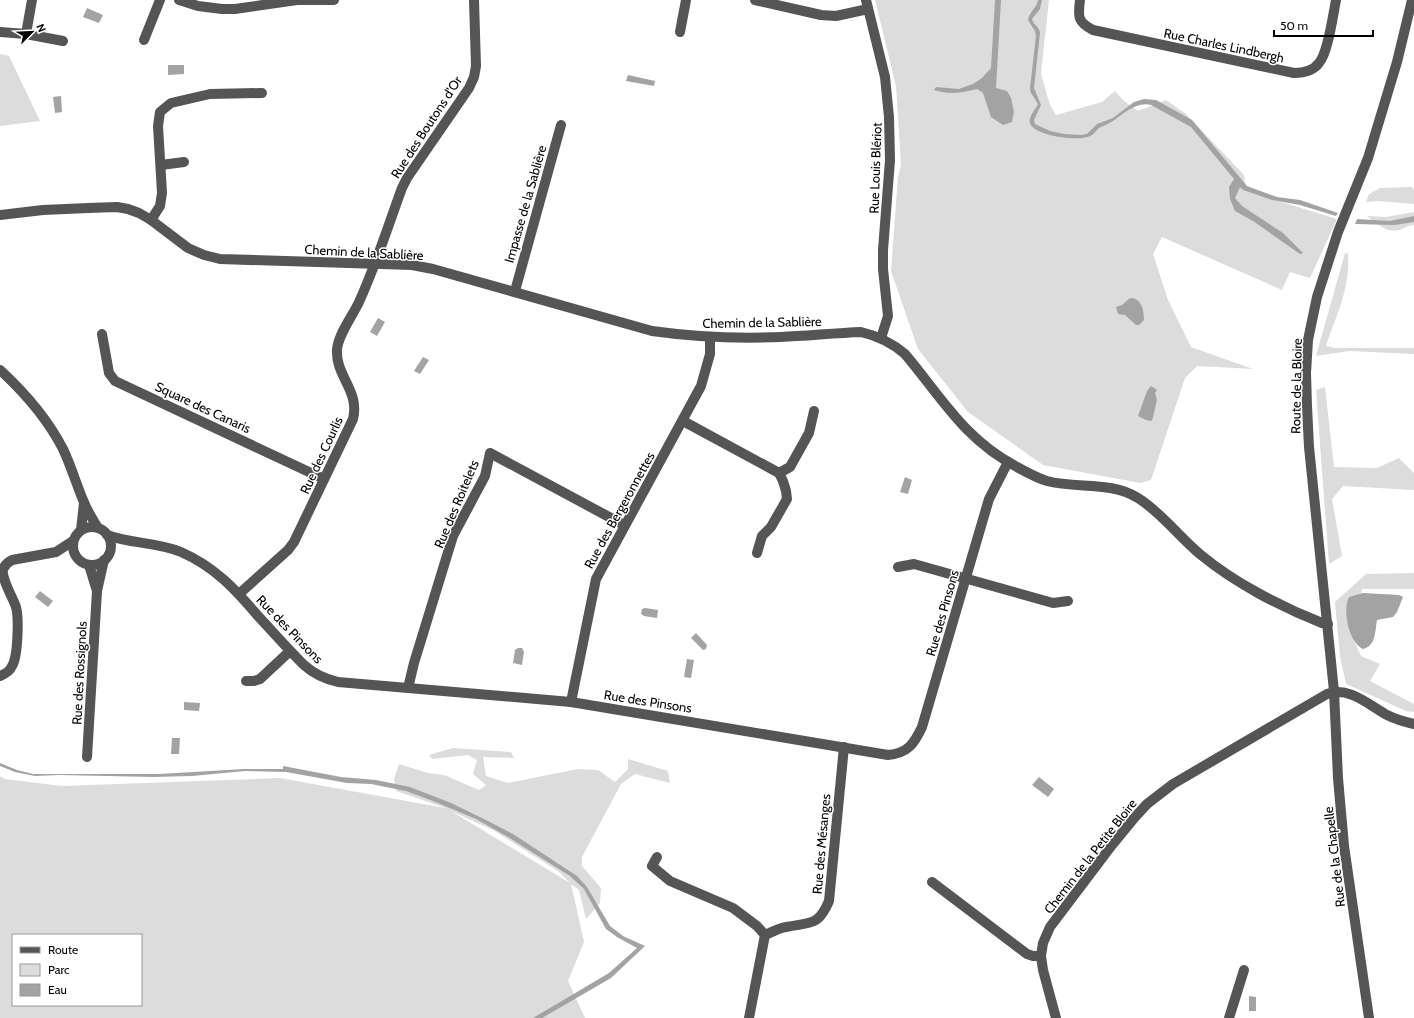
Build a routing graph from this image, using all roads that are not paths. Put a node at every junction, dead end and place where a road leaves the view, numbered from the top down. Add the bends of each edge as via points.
1 (32, 0) edge
2 (160, 0) edge
3 (179, 0) edge
4 (297, 0) edge
5 (334, 0) edge
6 (474, 0) edge
7 (686, 0) edge
8 (755, 0) edge
9 (1080, 0) edge
10 (1336, 0) edge
11 (1412, 0) edge
12 (867, 5) edge
13 (1410, 25) edge
14 (0, 32) edge
15 (680, 32) dead end
16 (26, 34) junction
17 (144, 40) dead end
18 (63, 41) dead end
19 (262, 93) dead end
20 (561, 125) dead end
21 (184, 162) dead end
22 (161, 165) junction
23 (0, 215) edge
24 (151, 220) junction
25 (375, 264) junction
26 (515, 291) junction
27 (102, 334) dead end
28 (710, 338) junction
29 (881, 338) junction
30 (0, 370) edge
31 (814, 411) dead end
32 (683, 421) junction
33 (1008, 462) junction
34 (779, 473) junction
35 (324, 479) junction
36 (84, 503) junction
37 (624, 525) junction
38 (98, 528) junction
39 (81, 530) junction
40 (107, 534) junction
41 (128, 541) junction
42 (73, 542) junction
43 (110, 550) junction
44 (56, 552) junction
45 (758, 553) dead end
46 (76, 556) junction
47 (104, 560) junction
48 (3, 562) edge
49 (89, 564) junction
50 (898, 567) dead end
51 (965, 578) junction
52 (97, 591) junction
53 (239, 594) junction
54 (1068, 600) dead end
55 (1328, 624) junction
56 (290, 651) junction
57 (0, 676) edge
58 (246, 681) dead end
59 (408, 688) junction
60 (1334, 691) junction
61 (571, 702) junction
62 (1414, 724) edge
63 (844, 747) junction
64 (88, 756) dead end
65 (657, 857) dead end
66 (932, 882) dead end
67 (765, 935) junction
68 (1041, 956) junction
69 (1244, 970) dead end
70 (749, 1018) edge
71 (1056, 1018) edge
72 (1229, 1018) edge
73 (1369, 1018) edge

1 - 16 street
2 - 17 street
3 - 4 street via 198,6 235,9
4 - 5 street
6 - 25 street, Rue des Boutons d'Or via 474,77 407,178
7 - 15 street
8 - 12 street via 836,16
9 - 10 street, Rue Charles Lindbergh via 1078,15 1085,27 1093,30 1302,73 1319,64 1324,56
11 - 13 street, Route de la Bloire
12 - 29 street, Rue Louis Blériot via 885,77 889,117 890,160 883,250 888,316
13 - 55 street, Route de la Bloire via 1368,158 1338,232 1324,275 1308,340 1306,406
14 - 16 street
16 - 18 street
19 - 22 street via 210,94 171,103 160,112 158,126
20 - 26 street, Impasse de la Sablière
21 - 22 street
22 - 24 street via 160,206
23 - 24 street, Chemin de la Sablière via 110,207 128,209
24 - 25 street, Chemin de la Sablière via 188,248 220,259
25 - 26 street, Chemin de la Sablière via 412,265 433,269
25 - 35 street, Rue des Courlis via 337,348 340,368 354,399 355,409
26 - 28 street, Chemin de la Sablière via 652,330
27 - 35 street, Square des Canaris via 109,373 115,381
28 - 29 street, Chemin de la Sablière via 861,332
28 - 32 street, Rue des Bergeronnettes via 710,354 701,386
29 - 33 street, Chemin de la Sablière via 905,354 952,414 974,437
30 - 36 street via 31,400 53,432 75,477
31 - 34 street via 808,433 790,467
32 - 34 street
32 - 37 street, Rue des Bergeronnettes
33 - 51 street, Rue des Pinsons via 989,499
33 - 55 street, Chemin de la Sablière via 1045,480 1073,486 1116,488 1127,492 1153,509 1214,565 1279,604
34 - 45 street via 787,499 771,527 762,536
35 - 53 street, Rue des Courlis via 294,542
36 - 38 street
36 - 39 street
37 - 59 street, Rue des Roitelets via 490,453 485,476 454,536
37 - 61 street, Rue des Bergeronnettes via 596,579
38 - 39 street
38 - 40 street
39 - 42 street
40 - 41 street, Rue des Pinsons
40 - 43 street via 110,539
41 - 43 street
41 - 53 street, Rue des Pinsons via 181,552 214,570
42 - 44 street
42 - 46 street
43 - 47 street
44 - 46 street
44 - 48 street
46 - 49 street
47 - 49 street via 94,565
47 - 52 street, Rue des Rossignols
48 - 57 street via 4,576 16,606 18,620 14,662 9,670
49 - 52 street, Rue des Rossignols
50 - 51 street via 914,564
51 - 54 street via 1053,604
51 - 63 street, Rue des Pinsons via 916,740 899,754 888,755
52 - 64 street, Rue des Rossignols
53 - 56 street, Rue des Pinsons
55 - 60 street, Route de la Bloire
56 - 58 street via 260,679
56 - 59 street, Rue des Pinsons via 312,672 325,679
59 - 61 street, Rue des Pinsons
60 - 62 street via 1356,696 1389,716
60 - 68 street, Chemin de la Petite Bloire via 1173,784 1147,804 1112,844 1050,927
60 - 73 street, Rue de la Chapelle via 1344,846
61 - 63 street, Rue des Pinsons
63 - 67 street, Rue des Mésanges via 829,901 818,920
65 - 67 street via 652,866 670,881 733,908
66 - 68 street via 1026,954
67 - 70 street
68 - 71 street, Chemin de la Petite Bloire
69 - 72 street

